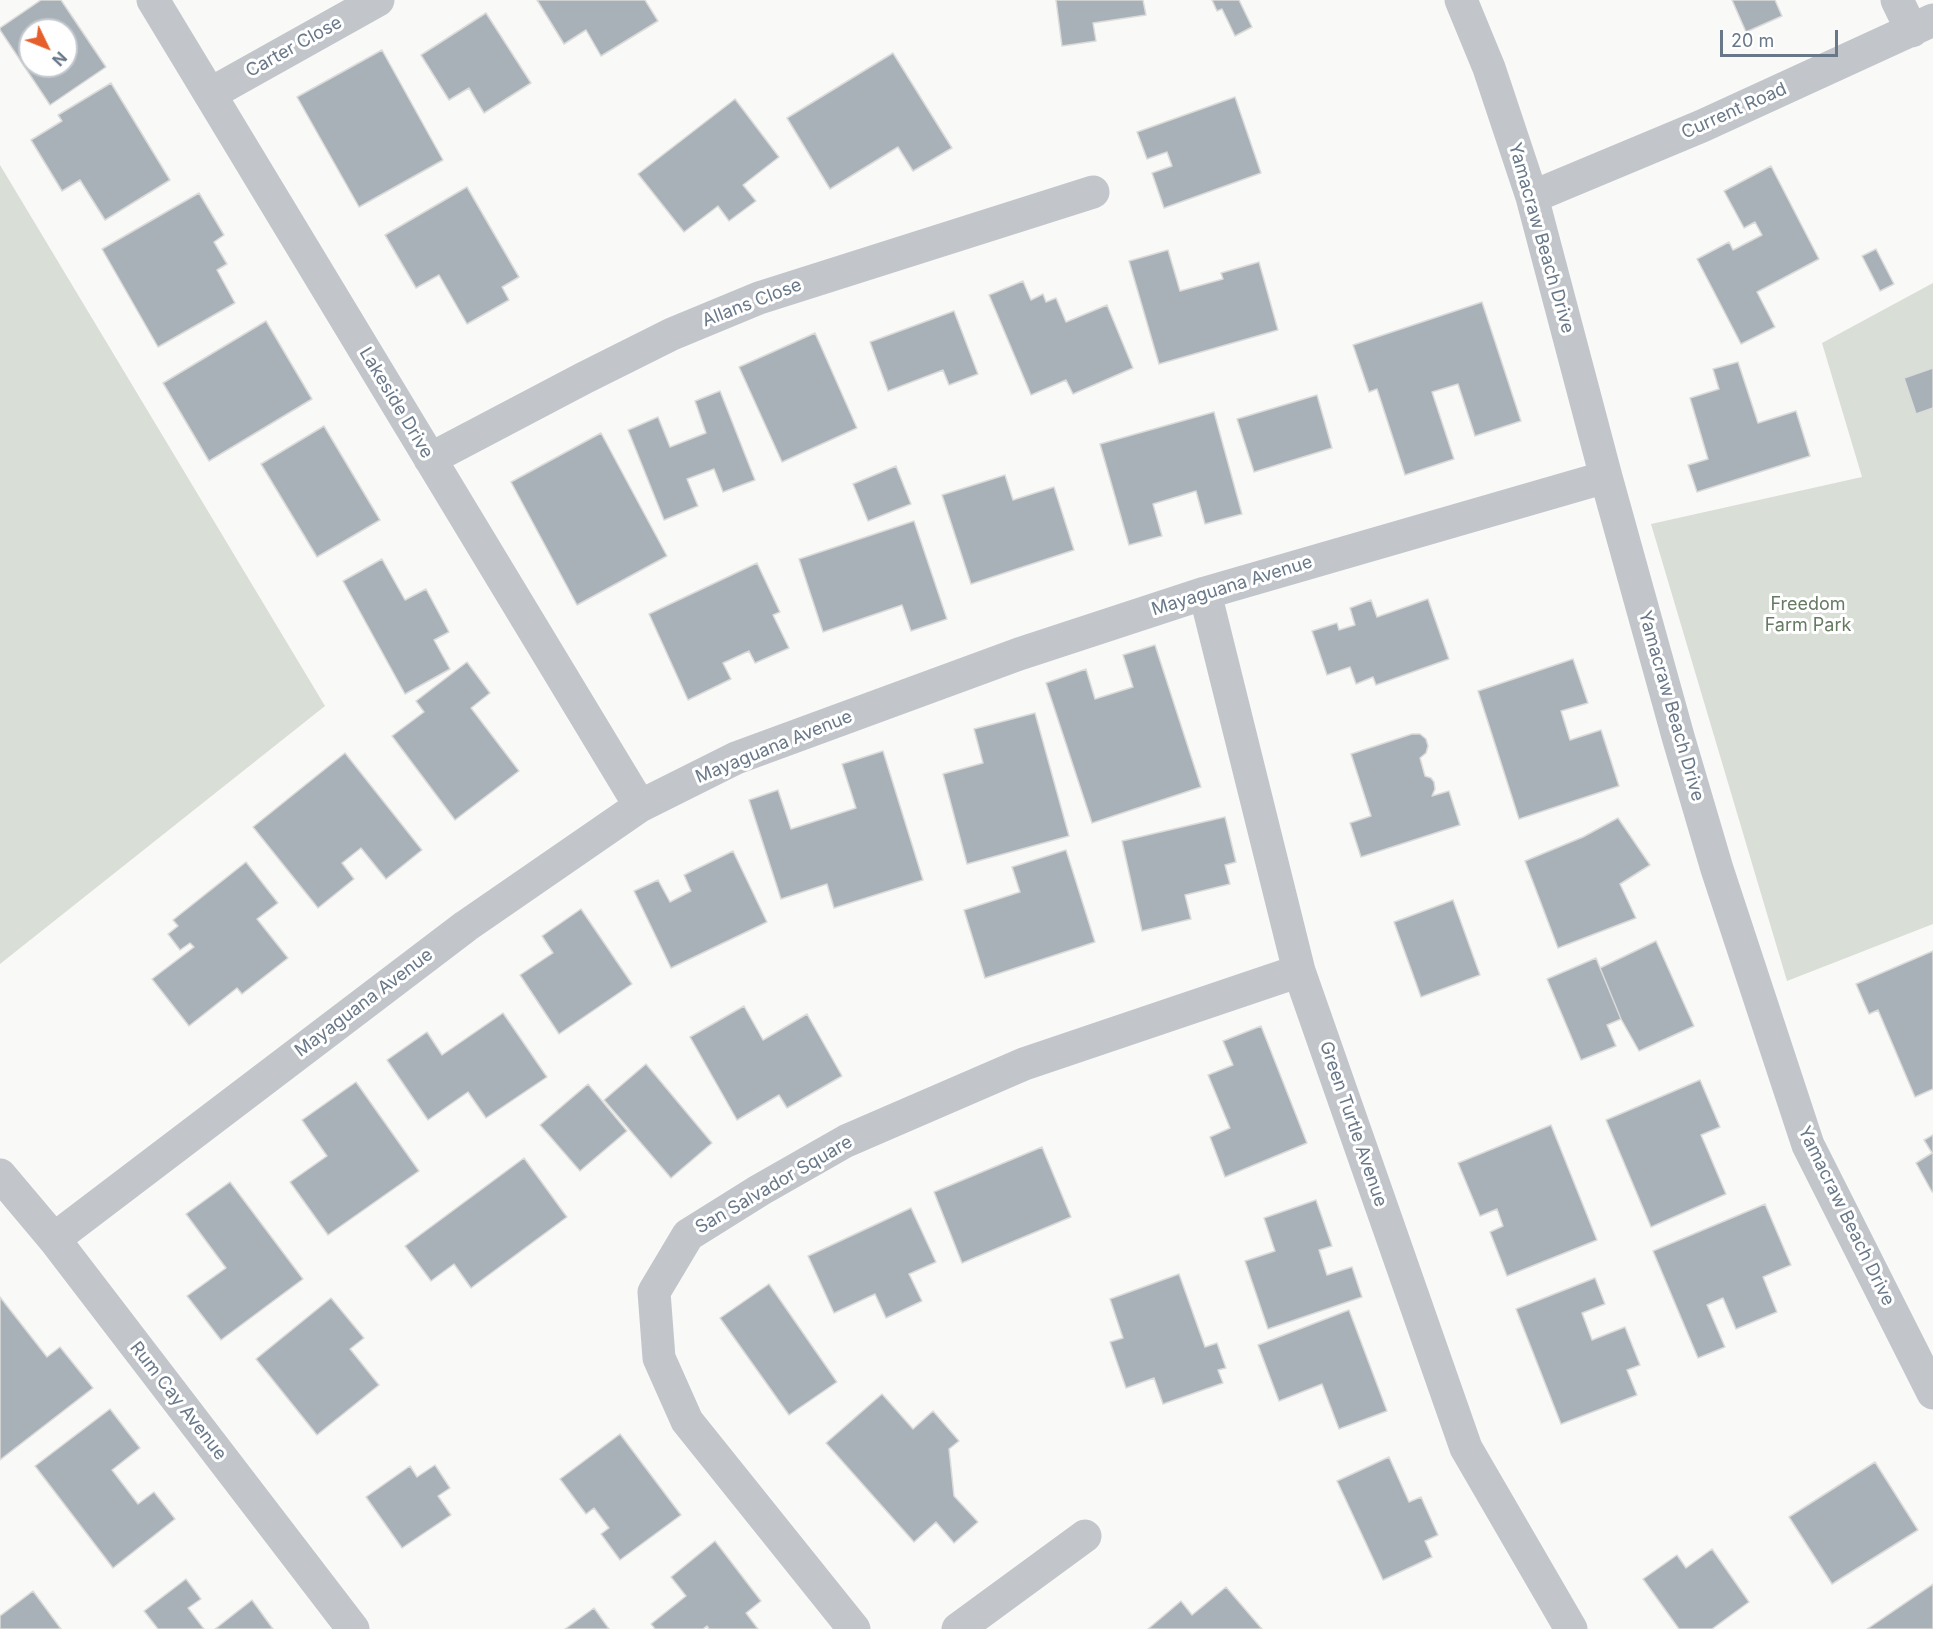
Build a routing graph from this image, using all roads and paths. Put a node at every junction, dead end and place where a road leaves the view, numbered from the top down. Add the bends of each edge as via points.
1 (153, 0) edge
2 (378, 0) edge
3 (1461, 0) edge
4 (1898, 0) edge
5 (1922, 26) edge
6 (210, 94) junction
7 (1093, 192) dead end
8 (1532, 197) junction
9 (430, 459) junction
10 (1606, 477) junction
11 (1205, 593) junction
12 (640, 806) junction
13 (1299, 971) junction
14 (0, 1175) edge
15 (54, 1239) junction
16 (1933, 1393) edge
17 (1085, 1536) dead end
18 (353, 1629) edge
19 (854, 1629) edge
20 (958, 1629) edge
21 (1571, 1629) edge

1 - 6 street, Lakeside Drive
2 - 6 street, Carter Close
3 - 8 street, Yamacraw Beach Drive via 1489,68
4 - 5 street
5 - 8 street, Current Road via 1702,126
6 - 9 street, Lakeside Drive
7 - 9 street, Allans Close via 759,298 672,334
8 - 10 street, Yamacraw Beach Drive
9 - 12 street, Lakeside Drive
10 - 11 street, Mayaguana Avenue
10 - 16 street, Yamacraw Beach Drive via 1717,869 1808,1145
11 - 12 street, Mayaguana Avenue via 1018,654 736,758
11 - 13 street, Green Turtle Avenue
12 - 15 street, Mayaguana Avenue via 466,926
13 - 19 street, San Salvador Square via 1024,1064 846,1141 688,1235 654,1292 659,1358 687,1421
13 - 21 street, Green Turtle Avenue via 1466,1448
14 - 15 street, Rum Cay Avenue
15 - 18 street, Rum Cay Avenue
17 - 20 street

